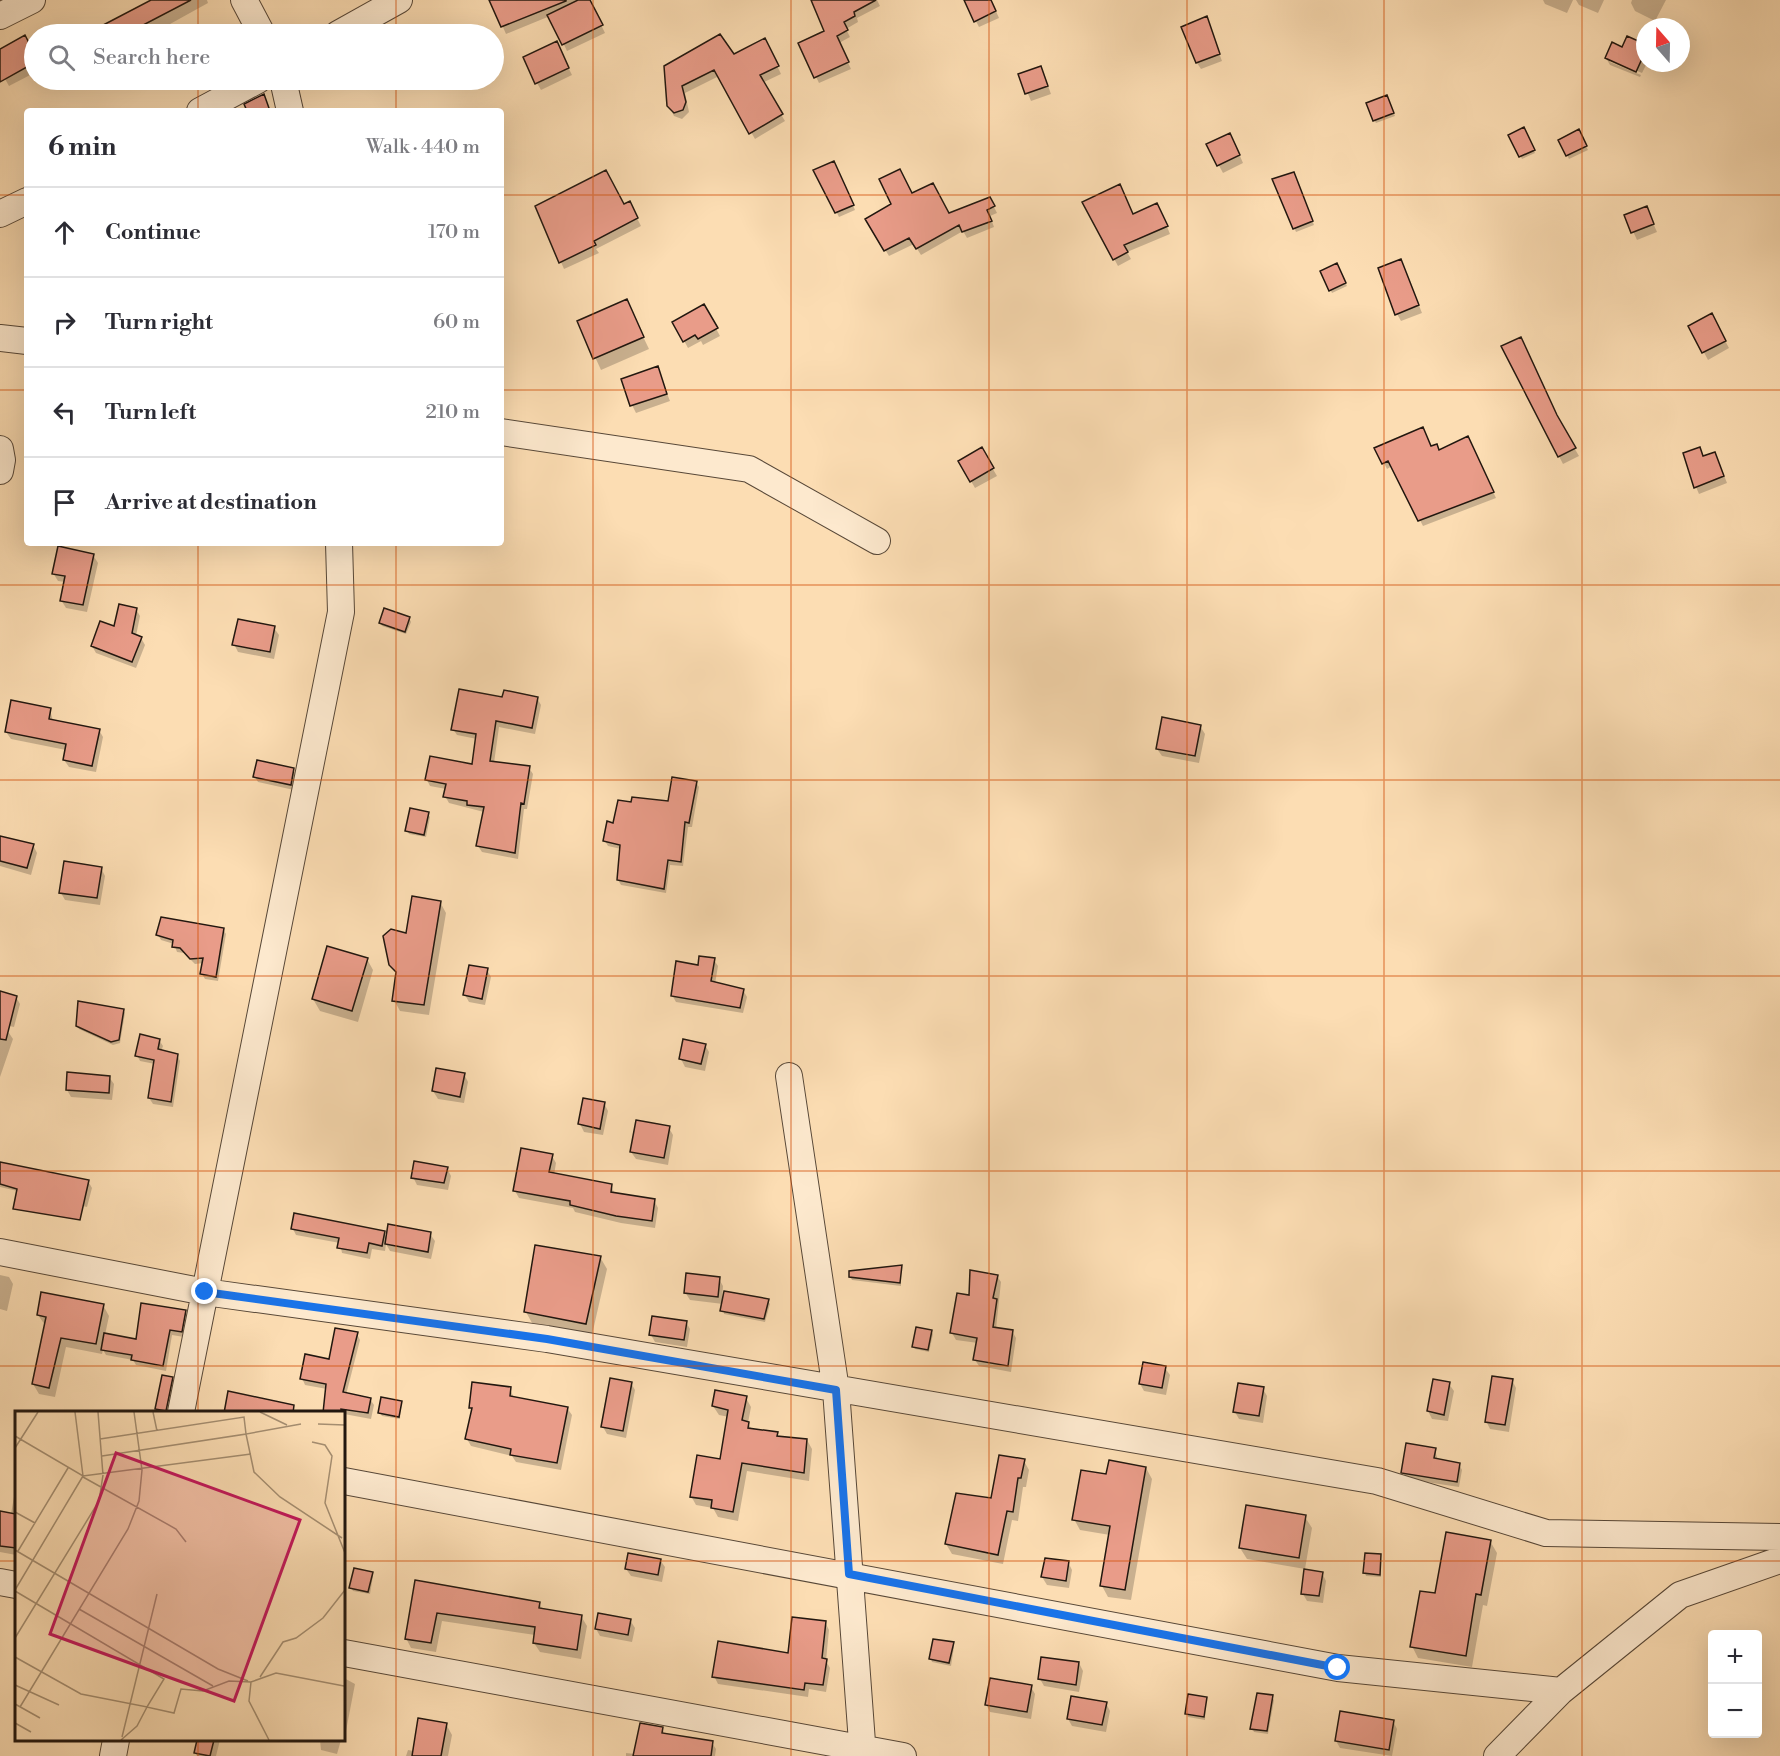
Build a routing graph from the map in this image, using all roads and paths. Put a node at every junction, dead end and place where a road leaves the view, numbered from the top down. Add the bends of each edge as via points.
1 (32, 0) edge
2 (244, 0) edge
3 (399, 0) edge
4 (0, 16) edge
5 (257, 24) edge
6 (356, 24) edge
7 (239, 90) edge
8 (285, 90) edge
9 (206, 108) edge
10 (289, 108) edge
11 (24, 202) edge
12 (0, 214) edge
13 (0, 338) edge
14 (24, 341) edge
15 (504, 432) edge
16 (0, 448) edge
17 (0, 471) edge
18 (877, 541) dead end
19 (339, 546) edge
20 (789, 1076) dead end
21 (0, 1252) edge
22 (205, 1292) junction
23 (836, 1390) junction
24 (181, 1411) edge
25 (345, 1481) edge
26 (1780, 1537) edge
27 (1780, 1560) edge
28 (849, 1574) junction
29 (0, 1582) edge
30 (15, 1586) edge
31 (345, 1653) edge
32 (1561, 1691) junction
33 (116, 1741) edge
34 (862, 1753) edge
35 (113, 1756) edge
36 (903, 1756) edge
37 (1497, 1756) edge

1 - 4 street
2 - 5 street
3 - 6 street
7 - 9 street
8 - 10 street
11 - 12 street
13 - 14 street
15 - 18 street via 749,469
16 - 17 street
19 - 22 street via 341,612
20 - 23 street
21 - 22 street
22 - 23 street via 547,1339
22 - 24 street
23 - 26 street via 1377,1481 1546,1533
23 - 28 street
25 - 28 street
27 - 32 street via 1680,1595
28 - 32 street via 1338,1668
28 - 34 street
29 - 30 street
31 - 34 street
32 - 37 street
33 - 35 street
34 - 36 street

